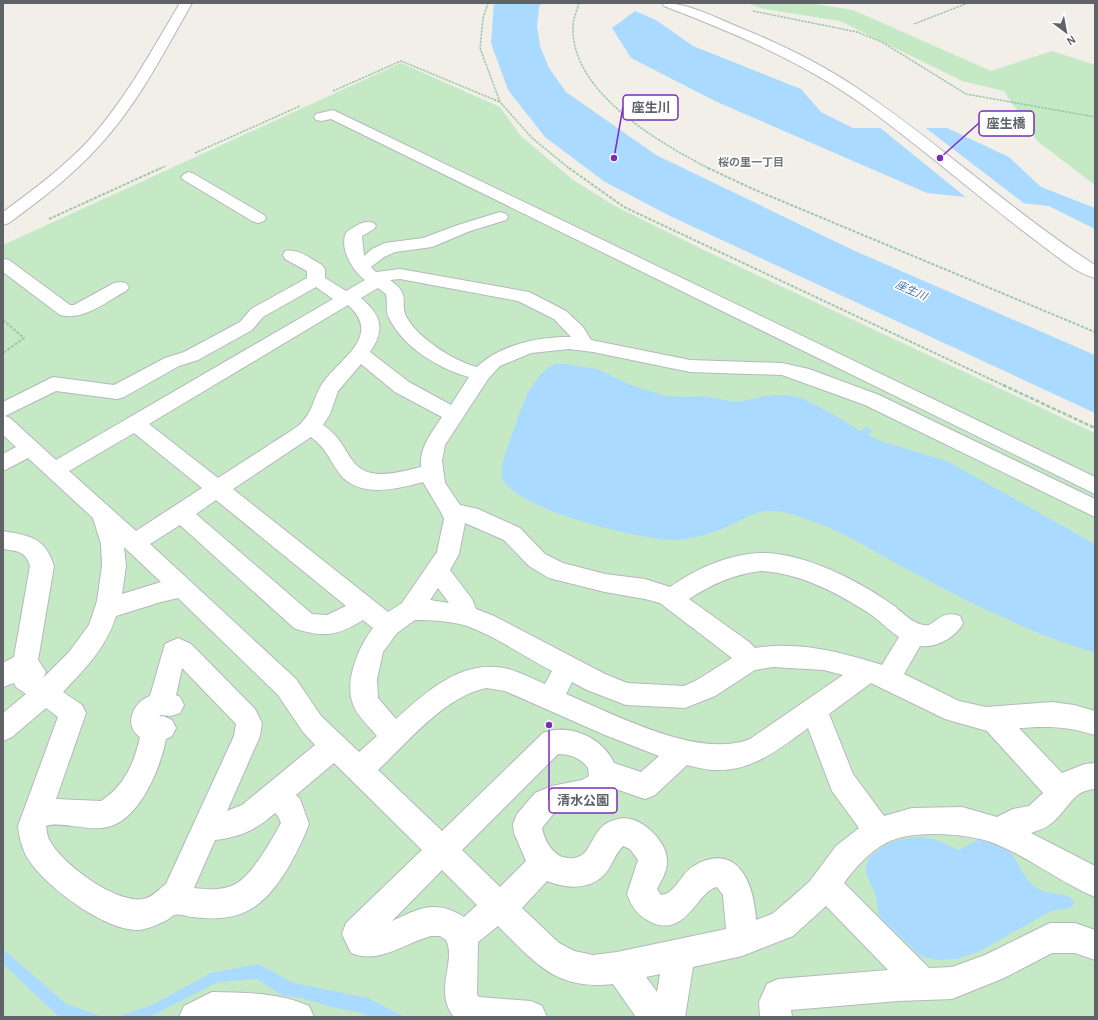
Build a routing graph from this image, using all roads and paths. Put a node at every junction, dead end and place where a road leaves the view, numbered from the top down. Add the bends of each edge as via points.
1 (186, 3) edge
2 (488, 3) edge
3 (579, 3) edge
4 (668, 3) edge
5 (968, 3) edge
6 (747, 9) dead end
7 (914, 24) dead end
8 (328, 93) dead end
9 (500, 102) junction
10 (306, 103) dead end
11 (321, 117) dead end
12 (1095, 117) edge
13 (191, 155) dead end
14 (169, 165) dead end
15 (189, 177) dead end
16 (500, 217) dead end
17 (258, 218) dead end
18 (3, 220) edge
19 (46, 220) dead end
20 (368, 226) dead end
21 (290, 255) dead end
22 (3, 264) edge
23 (1095, 273) edge
24 (371, 274) junction
25 (316, 280) junction
26 (120, 287) dead end
27 (348, 298) junction
28 (3, 320) edge
29 (1095, 332) edge
30 (222, 339) junction
31 (585, 345) junction
32 (3, 353) edge
33 (360, 354) junction
34 (247, 357) junction
35 (481, 374) junction
36 (3, 410) edge
37 (454, 415) junction
38 (3, 423) edge
39 (135, 423) junction
40 (310, 426) junction
41 (1095, 428) edge
42 (30, 448) junction
43 (3, 463) edge
44 (55, 470) junction
45 (433, 472) junction
46 (1095, 486) edge
47 (217, 489) junction
48 (1095, 509) edge
49 (453, 512) junction
50 (181, 513) junction
51 (102, 514) junction
52 (3, 540) edge
53 (135, 543) junction
54 (436, 570) junction
55 (183, 588) junction
56 (672, 598) junction
57 (364, 606) junction
58 (106, 609) junction
59 (410, 610) junction
60 (463, 615) junction
61 (951, 623) dead end
62 (388, 626) junction
63 (916, 633) junction
64 (750, 660) junction
65 (25, 663) junction
66 (567, 667) junction
67 (878, 674) junction
68 (3, 676) edge
69 (550, 699) junction
70 (814, 709) junction
71 (994, 719) junction
72 (1095, 723) edge
73 (3, 729) edge
74 (395, 737) junction
75 (335, 746) junction
76 (682, 752) junction
77 (359, 770) junction
78 (604, 772) junction
79 (1095, 776) edge
80 (1062, 793) junction
81 (275, 795) junction
82 (37, 811) junction
83 (206, 827) junction
84 (878, 831) junction
85 (1001, 832) junction
86 (442, 850) junction
87 (544, 863) junction
88 (1095, 882) edge
89 (825, 884) junction
90 (171, 899) junction
91 (500, 906) junction
92 (461, 935) junction
93 (742, 941) junction
94 (1095, 946) edge
95 (678, 955) junction
96 (620, 967) junction
97 (923, 984) junction
98 (660, 1016) edge
99 (195, 1017) edge
100 (298, 1017) edge
101 (531, 1017) edge
102 (776, 1017) edge

1 - 18 street via 135,89 94,143 46,188
2 - 9 path via 483,18 480,48
3 - 29 path via 573,28 577,52 594,85 640,127 684,156 752,188
4 - 23 street via 780,49 851,90 1017,219
5 - 7 path
6 - 12 path via 857,32 907,56 966,94
8 - 9 path via 401,61
9 - 41 path via 532,138 578,176 624,206
10 - 13 path
11 - 46 street via 332,114
14 - 19 path
15 - 17 street
16 - 24 street via 426,243 391,247 378,253
20 - 24 street via 354,234 353,239 354,250
21 - 25 street via 316,269
22 - 26 street via 66,311 78,310
24 - 27 street
24 - 31 street via 400,274 523,296 560,315 576,331
24 - 35 street via 394,293 398,318 419,341 456,366
25 - 27 street
25 - 30 street via 257,313 246,326
27 - 33 street via 364,309 373,326 371,336
27 - 34 street
28 - 32 path via 24,338
30 - 34 street
30 - 36 street via 117,392 53,384
31 - 35 street via 569,343 527,348 493,362
31 - 48 street via 690,366 767,368 802,374 872,400
33 - 37 street via 402,387
33 - 40 street via 330,388 317,420
34 - 39 street
35 - 37 street
37 - 45 street via 435,444 431,461
38 - 42 street
39 - 44 street
39 - 47 street
40 - 45 street via 332,444 349,471 369,482 381,483
40 - 47 street
42 - 43 street
42 - 44 street
44 - 51 street
45 - 49 street via 434,484
47 - 50 street
47 - 57 street
49 - 54 street via 455,519 448,554
49 - 56 street via 470,515 512,534 536,560 557,571 605,583 645,589
50 - 53 street
50 - 57 street via 303,621 312,625 336,624
51 - 53 street
51 - 58 street via 112,544 114,566
52 - 65 street via 32,547 38,551 42,566
53 - 55 street
54 - 59 street
54 - 60 street via 464,606
55 - 58 street
55 - 75 street via 287,687 312,724
56 - 63 street via 694,582 734,566 760,562 782,563 809,572 881,609
56 - 64 street via 740,649
57 - 62 street
58 - 73 street via 100,629 78,660
59 - 60 street
59 - 62 street
60 - 66 street via 485,623
61 - 63 street via 937,634 925,636
62 - 74 street via 372,648 364,679 365,702
63 - 67 street
64 - 66 street via 706,688 685,697 626,694
64 - 67 street via 773,656 824,659
65 - 68 street
65 - 82 street via 33,672 25,679 73,713
66 - 69 street
67 - 70 street
67 - 71 street via 954,711
69 - 74 street via 508,680 486,677 468,681 432,703
69 - 76 street via 614,727
70 - 76 street via 758,748 737,757 713,758
70 - 84 street via 842,782
71 - 72 street via 1052,714
71 - 80 street
74 - 77 street
75 - 77 street
75 - 81 street
76 - 78 street via 645,786
77 - 86 street
78 - 86 street via 603,766 588,750 563,742 552,742
78 - 87 street via 601,784 587,792 545,802 527,824 532,845
79 - 80 street via 1074,779
80 - 85 street via 1036,818 1012,823
81 - 83 street via 252,815 234,824
81 - 90 street via 290,808 295,824 266,875 255,889 222,904 200,904
82 - 83 street via 102,815 112,812 129,792 146,764 162,717 174,651 178,649 249,723 247,736
82 - 90 street via 32,826 40,852 70,882 96,901 122,913 138,916 155,910
83 - 90 street via 176,894
84 - 85 street via 912,822 962,821
84 - 89 street via 846,856
85 - 88 street
86 - 91 street
86 - 92 street via 357,934 362,942 372,942 416,926 444,922 454,927
87 - 91 street
87 - 93 street via 555,871 578,873 595,863 611,838 618,832 636,835 653,859 642,888 641,895 646,902 655,909 664,911 686,897 697,881 705,875 721,872 736,887
89 - 93 street via 802,909 782,925
89 - 97 street
91 - 92 street via 474,928
91 - 96 street via 548,954 569,966 593,971
92 - 101 street via 464,956 461,1001 465,1008 471,1012
93 - 95 street
94 - 97 street via 1075,938 1050,938 993,967 952,983
95 - 96 street
95 - 98 street
96 - 98 street
97 - 102 street via 778,995 775,1002
99 - 100 street via 212,1008 265,1009

